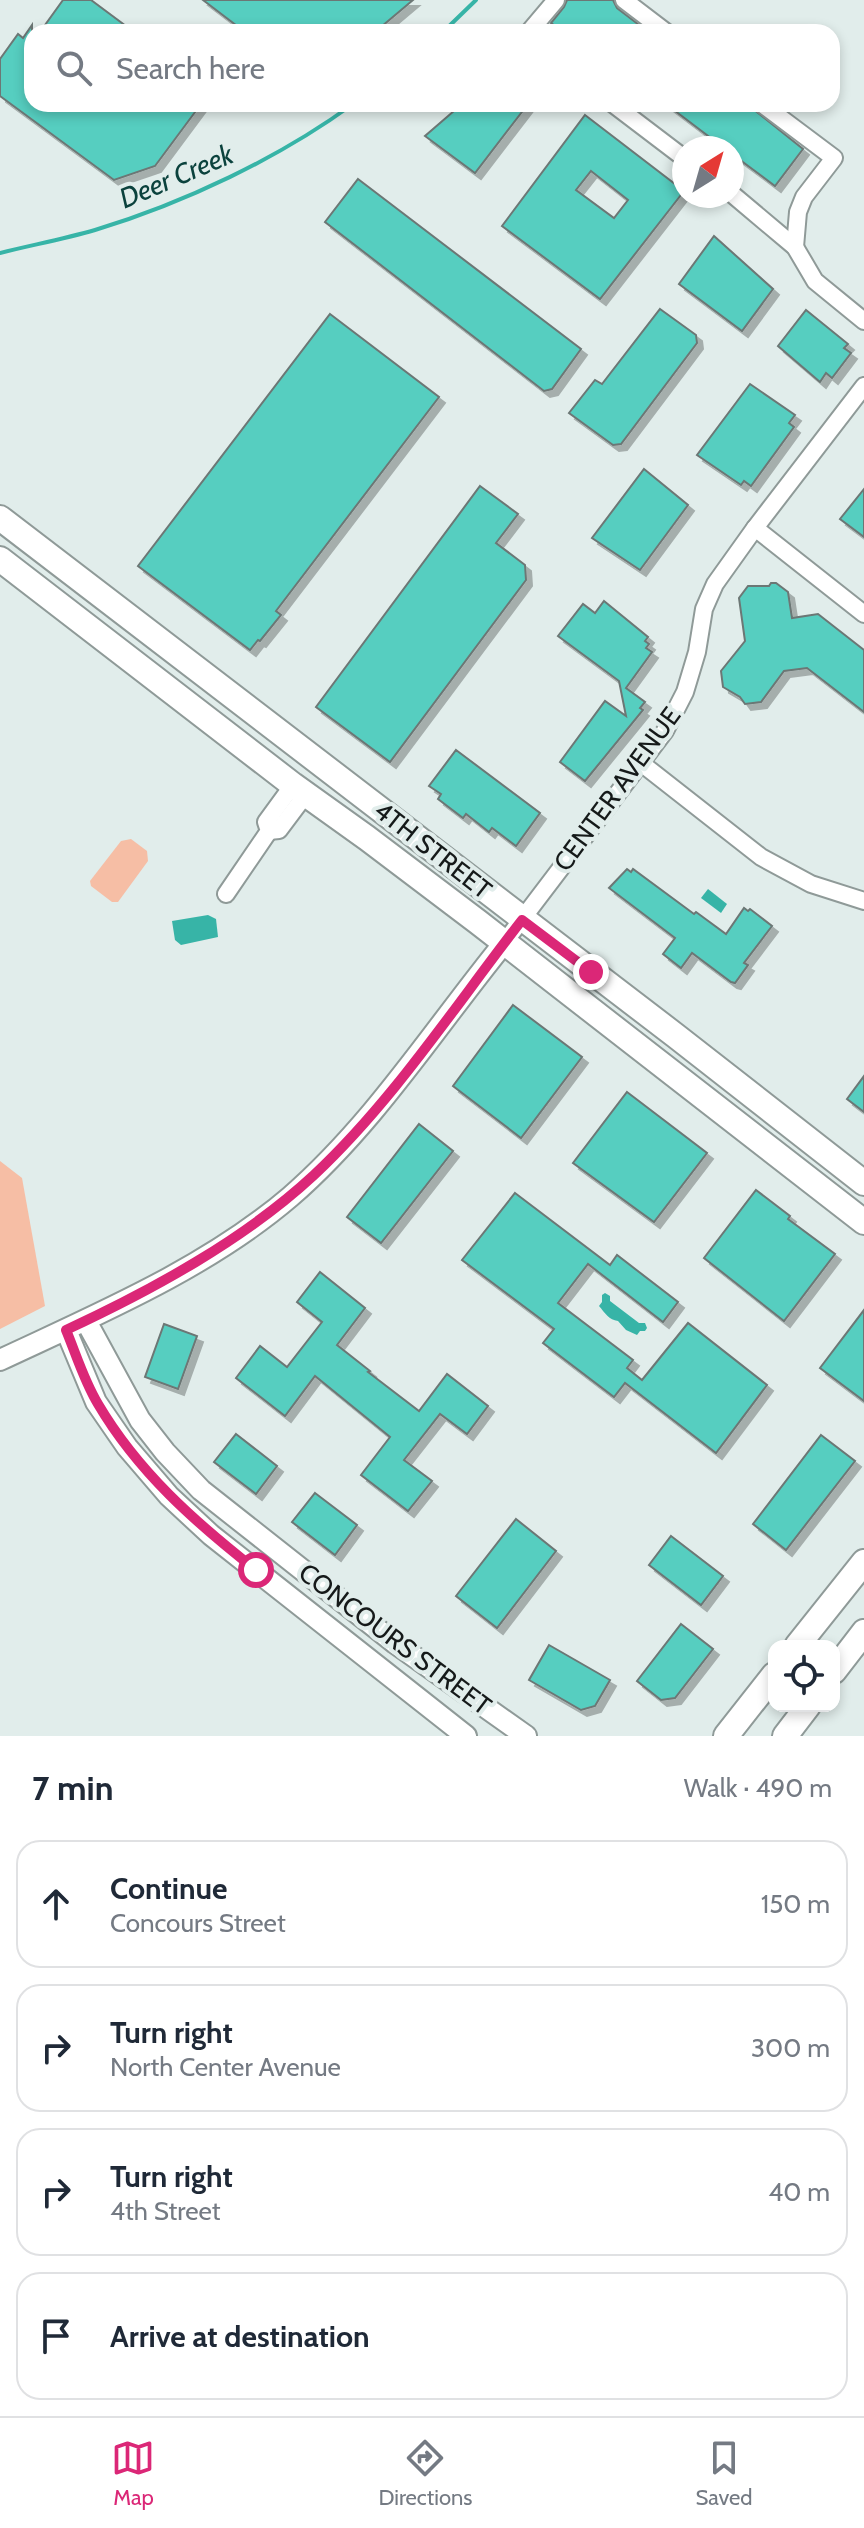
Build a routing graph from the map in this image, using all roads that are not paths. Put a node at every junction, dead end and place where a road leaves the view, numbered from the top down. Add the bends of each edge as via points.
1 (556, 0) edge
2 (624, 0) edge
3 (536, 24) edge
4 (656, 24) edge
5 (624, 112) edge
6 (773, 112) edge
7 (672, 149) edge
8 (744, 204) edge
9 (795, 247) junction
10 (864, 321) edge
11 (864, 386) edge
12 (0, 518) edge
13 (755, 528) junction
14 (0, 559) edge
15 (864, 614) edge
16 (641, 763) junction
17 (299, 789) junction
18 (226, 894) dead end
19 (864, 901) edge
20 (522, 920) junction
21 (504, 943) junction
22 (864, 1183) edge
23 (864, 1222) edge
24 (86, 1321) junction
25 (66, 1330) junction
26 (0, 1360) edge
27 (864, 1562) edge
28 (864, 1632) edge
29 (802, 1640) edge
30 (840, 1663) edge
31 (768, 1683) edge
32 (803, 1712) edge
33 (466, 1736) edge
34 (526, 1736) edge
35 (726, 1736) edge
36 (785, 1736) edge

1 - 3 street
2 - 4 street
5 - 7 street
6 - 9 street via 834,158 804,197
8 - 9 street
9 - 10 street via 815,281
11 - 13 street, CENTER AVENUE
12 - 20 main road, 4TH STREET
13 - 15 street
13 - 16 street, CENTER AVENUE via 715,584 685,692
14 - 17 main road, 4TH STREET
16 - 19 street via 761,857 811,884
16 - 20 street, CENTER AVENUE
17 - 18 street via 266,822 269,831
17 - 21 main road, 4TH STREET
20 - 21 street, CENTER AVENUE
20 - 22 main road, 4TH STREET
21 - 23 main road, 4TH STREET
21 - 24 street via 400,1079 313,1176 213,1251
24 - 25 street
24 - 34 street, CONCOURS STREET via 140,1420 201,1490 395,1643
25 - 26 street
25 - 33 street, CONCOURS STREET via 96,1402 169,1496
27 - 29 main road
28 - 30 main road
31 - 35 main road
32 - 36 main road

